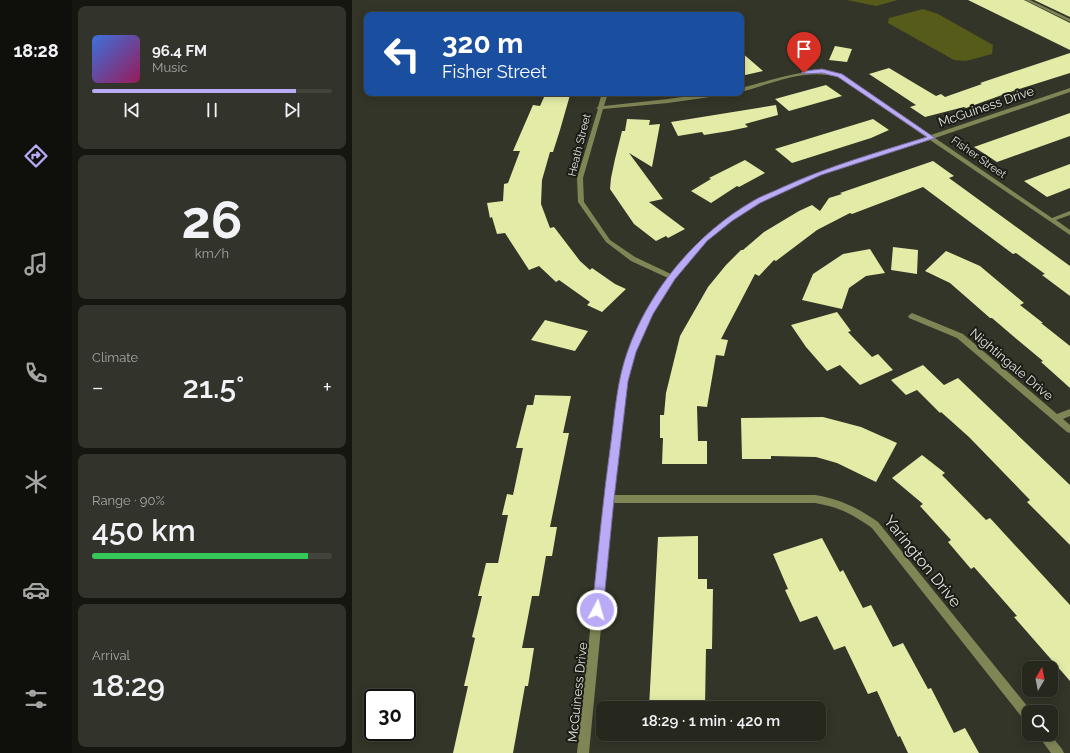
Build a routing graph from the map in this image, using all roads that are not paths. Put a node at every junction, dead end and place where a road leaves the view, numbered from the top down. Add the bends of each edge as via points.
1 (1027, 0) edge
2 (1070, 20) edge
3 (744, 89) edge
4 (1070, 90) edge
5 (604, 96) edge
6 (703, 96) edge
7 (599, 108) junction
8 (932, 138) junction
9 (1070, 213) edge
10 (1051, 220) junction
11 (1070, 233) edge
12 (672, 277) junction
13 (912, 316) dead end
14 (1070, 412) edge
15 (1057, 418) junction
16 (1070, 430) edge
17 (609, 499) junction
18 (1022, 708) edge
19 (1048, 741) edge
20 (583, 753) edge
21 (1058, 753) edge

1 - 2 street
3 - 8 street, Fisher Street via 813,71 832,73
4 - 8 street, McGuiness Drive
5 - 7 street, Heath Street
6 - 7 street
7 - 12 street, Heath Street via 580,178 581,202 608,241 633,259
8 - 10 street, Fisher Street
8 - 12 street, McGuiness Drive via 819,174 757,201 729,219 705,240
9 - 10 street
10 - 11 street, Fisher Street
12 - 17 street, McGuiness Drive via 649,314 632,352 624,381
13 - 15 street, Nightingale Drive via 960,336
14 - 15 street
15 - 16 street, Nightingale Drive
17 - 18 street, Yarington Drive via 815,499 837,502 856,511 875,525
17 - 20 street, McGuiness Drive
19 - 21 street

